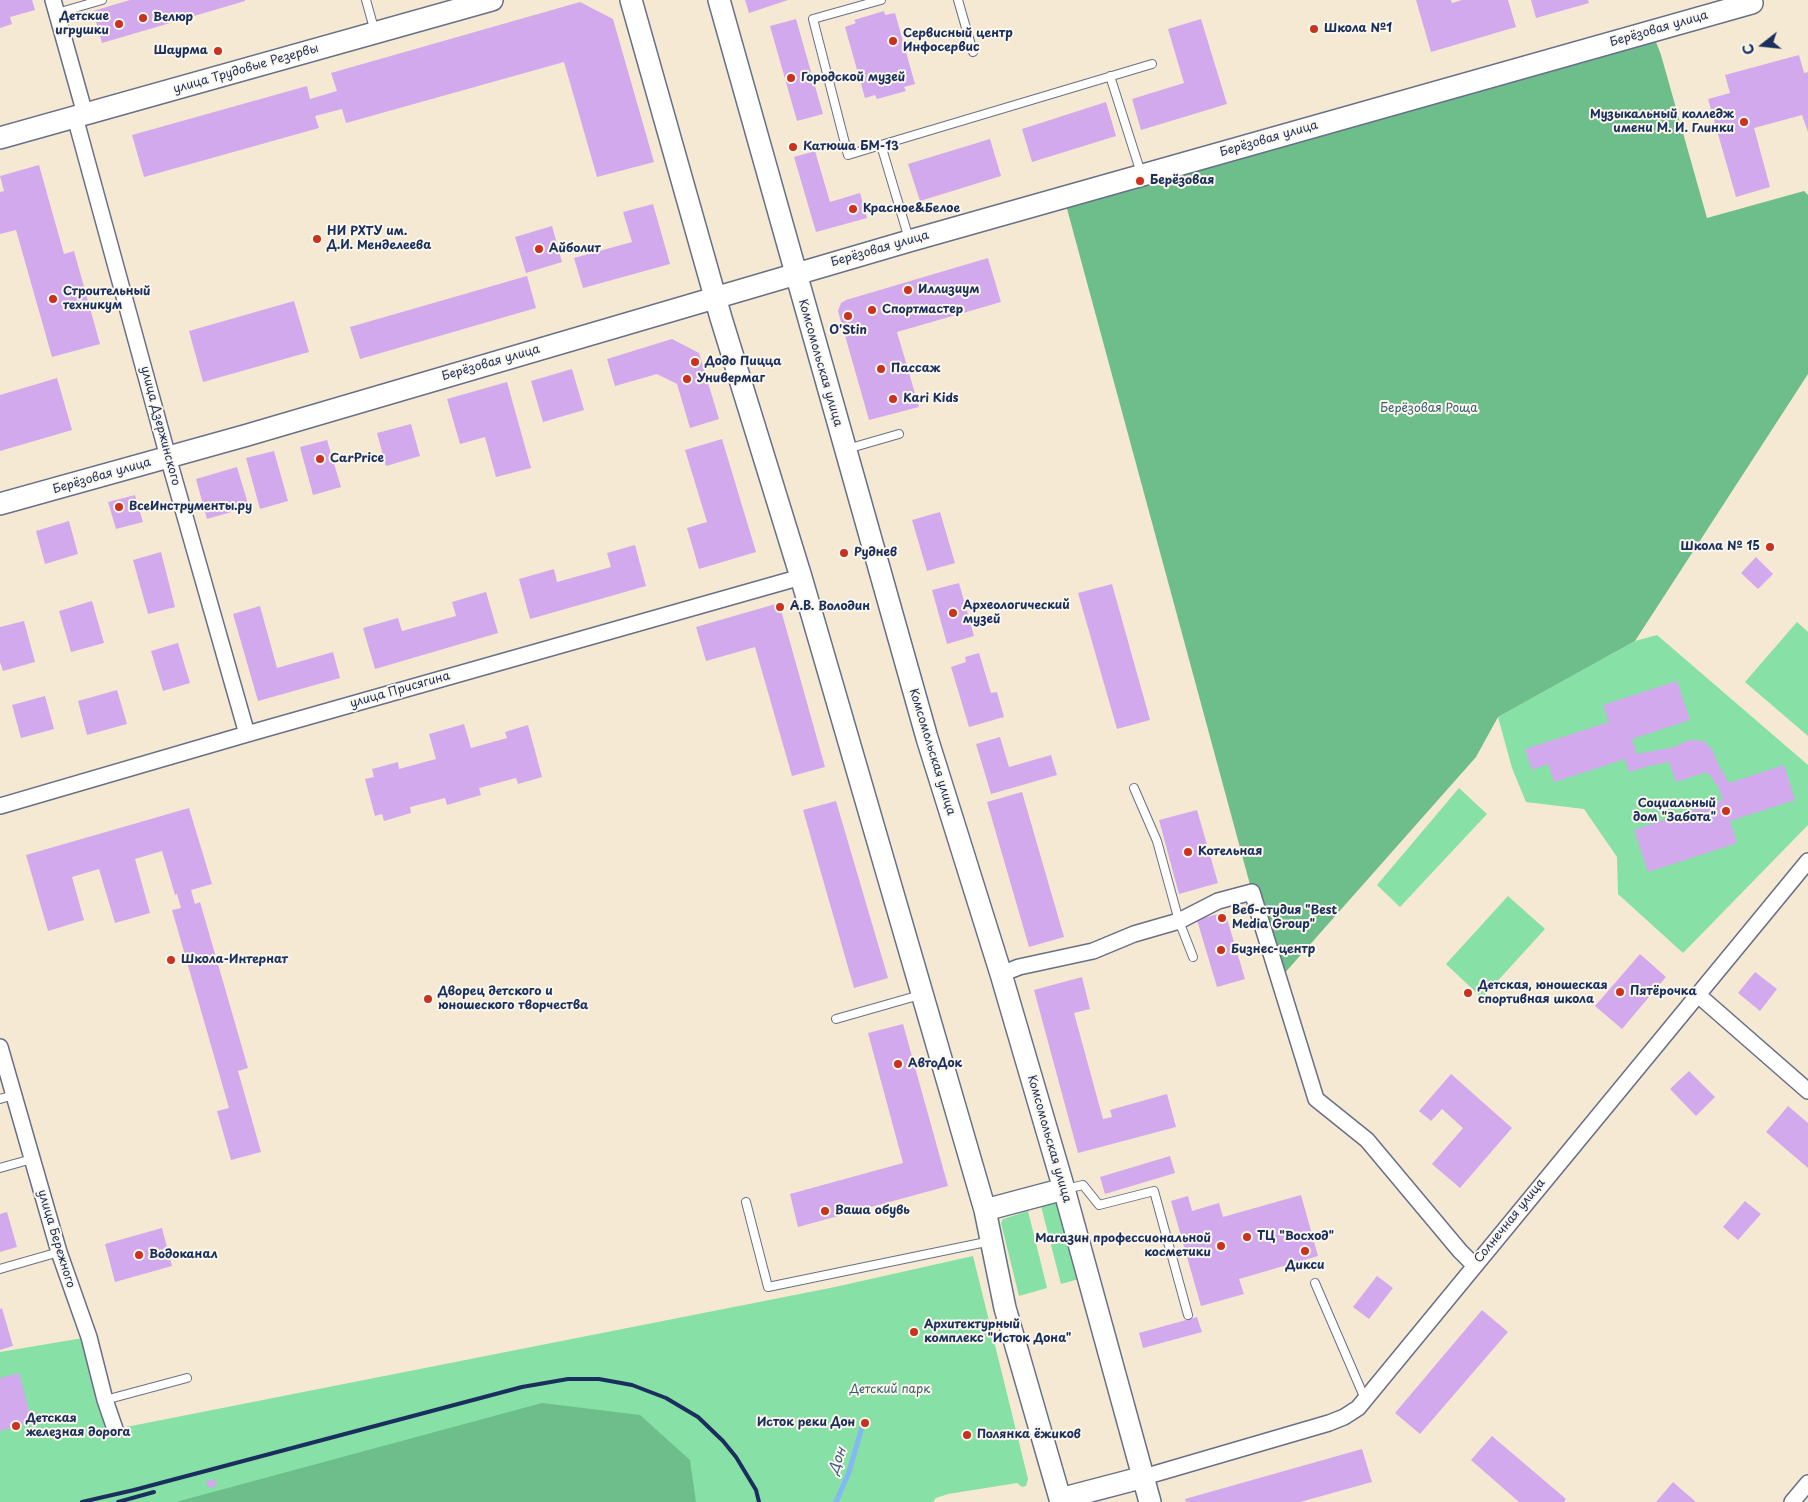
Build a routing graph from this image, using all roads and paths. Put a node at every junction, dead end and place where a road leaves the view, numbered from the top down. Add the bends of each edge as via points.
1 (102, 0) edge
2 (366, 0) edge
3 (492, 0) edge
4 (631, 0) edge
5 (719, 0) edge
6 (881, 0) edge
7 (958, 0) edge
8 (1755, 1) edge
9 (55, 6) edge
10 (375, 33) junction
11 (973, 52) dead end
12 (1152, 64) dead end
13 (1110, 76) junction
14 (80, 116) junction
15 (0, 138) edge
16 (881, 145) junction
17 (1141, 175) junction
18 (909, 241) junction
19 (795, 274) junction
20 (715, 297) junction
21 (899, 434) dead end
22 (845, 450) junction
23 (168, 457) junction
24 (0, 504) edge
25 (801, 577) junction
26 (246, 734) junction
27 (1134, 788) dead end
28 (0, 806) edge
29 (1808, 861) edge
30 (1179, 921) junction
31 (1193, 957) dead end
32 (1001, 974) junction
33 (922, 994) junction
34 (1697, 994) junction
35 (836, 1019) dead end
36 (0, 1047) edge
37 (1808, 1091) edge
38 (7, 1097) edge
39 (32, 1159) junction
40 (0, 1168) edge
41 (1064, 1189) junction
42 (746, 1202) dead end
43 (985, 1210) junction
44 (991, 1241) junction
45 (59, 1252) junction
46 (1474, 1265) junction
47 (0, 1269) edge
48 (1315, 1283) dead end
49 (1188, 1315) dead end
50 (187, 1378) dead end
51 (1365, 1399) junction
52 (105, 1400) junction
53 (115, 1429) dead end
54 (1144, 1477) junction
55 (1808, 1483) edge
56 (1056, 1501) edge
57 (1150, 1502) edge
58 (1792, 1502) edge

1 - 9 lane
2 - 10 lane
3 - 10 main road, улица Трудовые Резервы
4 - 20 main road
5 - 19 main road, Комсомольская улица
6 - 16 lane via 813,19 848,155
7 - 11 lane
8 - 17 main road, Берёзовая улица
9 - 14 street, улица Дзержинского
10 - 14 main road, улица Трудовые Резервы
12 - 13 lane
13 - 16 lane
13 - 17 lane
14 - 15 main road, улица Трудовые Резервы
14 - 23 street, улица Дзержинского
16 - 18 lane
17 - 18 main road, Берёзовая улица
18 - 19 main road, Берёзовая улица
19 - 20 main road, Берёзовая улица
19 - 22 main road, Комсомольская улица
20 - 23 main road, Берёзовая улица
20 - 25 main road
21 - 22 lane
22 - 32 main road, Комсомольская улица via 927,738
23 - 24 main road, Берёзовая улица
23 - 26 street, улица Дзержинского
25 - 26 street, улица Присягина
25 - 33 main road
26 - 28 street, улица Присягина
27 - 30 lane via 1157,841
29 - 34 street, Солнечная улица
30 - 31 lane
30 - 32 street via 1134,934 1093,951
30 - 46 street via 1218,901 1252,892 1316,1099 1367,1140
32 - 41 main road, Комсомольская улица
33 - 35 lane
33 - 43 main road
34 - 37 street
34 - 46 street, Солнечная улица
36 - 38 street, улица Бережного
38 - 39 street, улица Бережного
39 - 40 lane
39 - 45 street, улица Бережного
41 - 43 main road
41 - 49 lane via 1083,1185 1099,1205 1154,1191
41 - 54 main road, Комсомольская улица
42 - 44 lane via 768,1287
43 - 44 main road
44 - 56 main road via 1005,1308
45 - 47 lane
45 - 52 street, улица Бережного via 89,1337
46 - 51 street, Солнечная улица
48 - 51 lane
50 - 52 lane
51 - 54 street, Солнечная улица via 1358,1408 1329,1424
52 - 53 street, улица Бережного
54 - 56 main road
54 - 57 main road, Комсомольская улица
55 - 58 street

